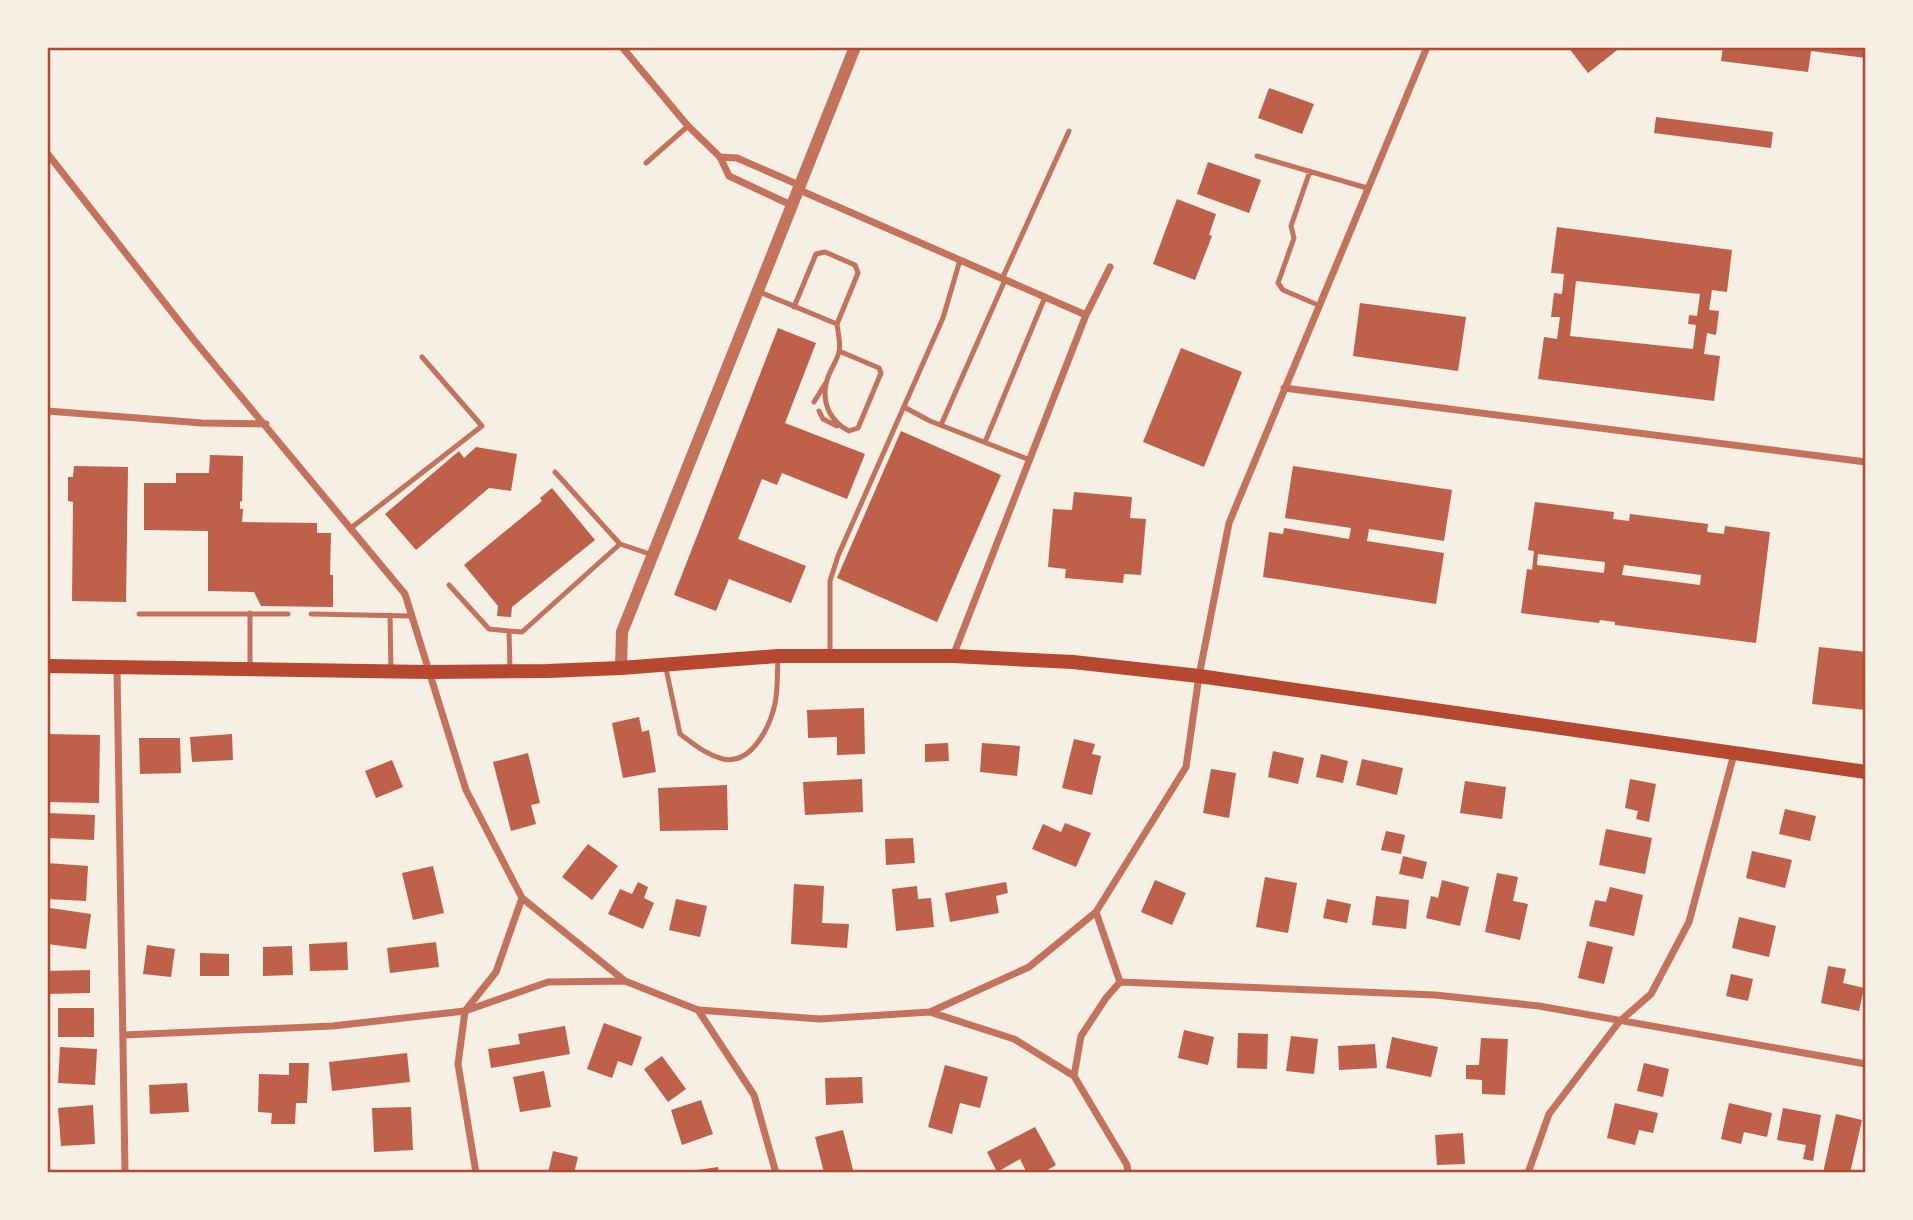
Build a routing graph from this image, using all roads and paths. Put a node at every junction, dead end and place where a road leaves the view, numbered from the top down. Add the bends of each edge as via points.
1 (622, 47) edge
2 (855, 47) edge
3 (1427, 47) edge
4 (688, 126) junction
5 (1069, 131) dead end
6 (47, 153) edge
7 (1257, 156) dead end
8 (720, 157) junction
9 (646, 163) dead end
10 (1310, 171) junction
11 (798, 187) junction
12 (1367, 188) junction
13 (791, 205) junction
14 (960, 260) junction
15 (1110, 267) dead end
16 (1004, 279) junction
17 (757, 291) junction
18 (1045, 298) junction
19 (1318, 304) junction
20 (793, 307) junction
21 (1086, 315) junction
22 (837, 324) junction
23 (839, 351) junction
24 (422, 357) dead end
25 (825, 384) junction
26 (1284, 388) junction
27 (814, 402) dead end
28 (904, 407) junction
29 (47, 411) edge
30 (819, 411) dead end
31 (266, 424) junction
32 (941, 425) junction
33 (840, 427) junction
34 (985, 442) junction
35 (1030, 460) junction
36 (1866, 462) edge
37 (555, 472) dead end
38 (351, 528) junction
39 (620, 544) junction
40 (653, 555) junction
41 (449, 584) dead end
42 (250, 613) junction
43 (139, 614) dead end
44 (288, 614) dead end
45 (311, 614) dead end
46 (390, 615) junction
47 (412, 615) junction
48 (509, 631) junction
49 (778, 656) junction
50 (830, 656) junction
51 (953, 656) junction
52 (665, 664) junction
53 (47, 666) edge
54 (117, 668) junction
55 (621, 668) junction
56 (250, 669) junction
57 (511, 671) junction
58 (391, 672) junction
59 (428, 672) junction
60 (1199, 677) junction
61 (1734, 754) junction
62 (1866, 772) edge
63 (522, 898) junction
64 (1096, 912) junction
65 (625, 981) junction
66 (1120, 982) junction
67 (698, 1010) junction
68 (465, 1011) junction
69 (930, 1012) junction
70 (1619, 1022) junction
71 (124, 1035) junction
72 (1866, 1064) edge
73 (1074, 1076) junction
74 (125, 1173) edge
75 (476, 1173) edge
76 (776, 1173) edge
77 (1128, 1173) edge
78 (1528, 1173) edge

1 - 4 street
2 - 11 street
3 - 12 street
4 - 8 street
4 - 9 lane
5 - 16 lane
6 - 31 street
7 - 10 lane
8 - 11 street via 737,158
8 - 13 street via 729,176
10 - 12 lane
10 - 19 lane via 1278,283 1283,290
11 - 13 street
11 - 14 street
12 - 19 street
13 - 17 street
14 - 16 street
14 - 28 lane via 943,318
15 - 21 street
16 - 18 street
16 - 32 lane
17 - 20 lane
17 - 40 street
18 - 21 street
18 - 34 lane
19 - 26 street
20 - 22 lane
20 - 22 lane via 816,254 825,253 855,265 858,274
21 - 35 street
22 - 23 lane
23 - 25 lane
23 - 33 lane via 879,368 881,373 858,428
24 - 38 lane via 482,426
25 - 27 lane
25 - 33 lane via 831,418
26 - 36 street
26 - 60 street via 1229,523
28 - 32 lane
28 - 50 lane via 830,581
29 - 31 street
30 - 33 lane via 822,419
31 - 38 street
32 - 34 lane
34 - 35 lane
35 - 51 street
37 - 39 lane
38 - 47 street via 405,594
39 - 40 lane
39 - 48 lane via 522,632
40 - 55 street via 622,632
41 - 48 lane via 489,629
42 - 43 lane
42 - 44 lane
42 - 56 lane
45 - 46 lane
46 - 47 lane
46 - 58 lane
47 - 59 street
48 - 57 lane
49 - 50 main road
49 - 52 main road
49 - 52 lane via 775,703 761,738 746,755 726,760 680,734
50 - 51 main road
51 - 60 main road via 1073,662
52 - 55 main road
53 - 54 main road
54 - 56 main road
54 - 71 street
55 - 57 main road
56 - 58 main road
57 - 59 main road
58 - 59 main road
59 - 63 street via 467,790
60 - 61 main road
60 - 64 street via 1186,767
61 - 62 main road
61 - 70 street via 1689,922 1651,994
63 - 65 street
63 - 68 street via 496,972
64 - 66 street
64 - 69 street via 1029,967
65 - 67 street
65 - 68 street via 548,982
66 - 70 street via 1435,995 1539,1006
66 - 73 street via 1081,1037
67 - 69 street via 820,1019
67 - 76 street via 754,1095
68 - 71 street via 333,1026
68 - 75 street via 458,1064
69 - 73 street via 1014,1039
70 - 72 street
70 - 78 street via 1549,1114
71 - 74 street
73 - 77 street

